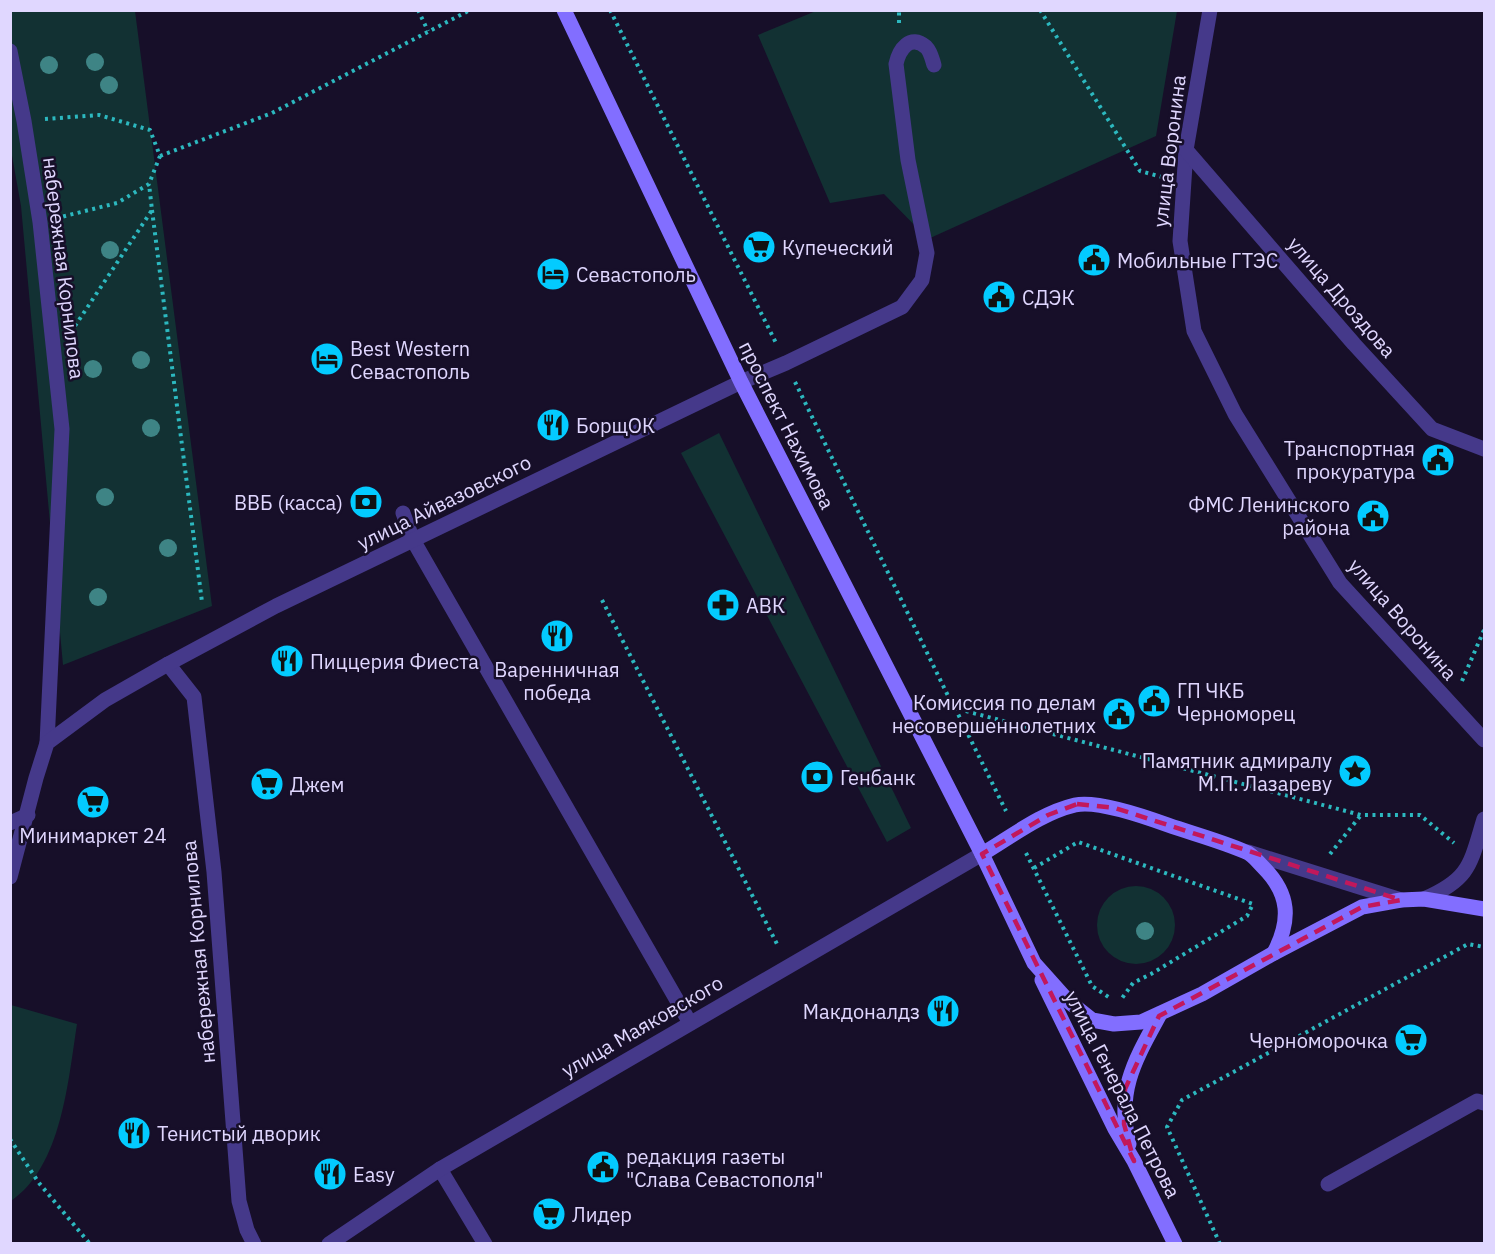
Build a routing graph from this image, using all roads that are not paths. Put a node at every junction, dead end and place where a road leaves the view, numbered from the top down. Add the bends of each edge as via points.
1 (564, 10) edge
2 (1210, 10) edge
3 (10, 51) edge
4 (934, 65) dead end
5 (1186, 150) junction
6 (741, 382) junction
7 (1485, 449) edge
8 (403, 513) dead end
9 (413, 540) junction
10 (168, 664) junction
11 (1485, 740) edge
12 (47, 743) junction
13 (28, 815) junction
14 (1485, 819) edge
15 (10, 823) edge
16 (1248, 852) junction
17 (982, 854) junction
18 (10, 877) edge
19 (1424, 899) junction
20 (1401, 900) junction
21 (1485, 909) edge
22 (1274, 953) junction
23 (1034, 963) junction
24 (1159, 1016) junction
25 (690, 1023) junction
26 (1485, 1103) edge
27 (1134, 1161) junction
28 (440, 1169) junction
29 (1328, 1184) dead end
30 (254, 1244) edge
31 (329, 1244) edge
32 (485, 1244) edge
33 (1175, 1244) edge

1 - 6 main road, проспект Нахимова
2 - 5 street, улица Воронина
3 - 12 street, набережная Корнилова via 40,222 62,429
4 - 6 street, улица Айвазовского via 925,46 916,42 899,51 896,64 908,160 927,253 922,280 902,307
5 - 7 street, улица Дроздова via 1432,429
5 - 11 street, улица Воронина via 1180,241 1194,331 1235,414 1340,583
6 - 9 street, улица Айвазовского
6 - 17 main road, проспект Нахимова
8 - 9 street
9 - 10 street, улица Айвазовского
9 - 25 street
10 - 12 street, улица Айвазовского via 105,700
10 - 30 street, набережная Корнилова via 194,697 214,872 239,1201
12 - 13 street, набережная Корнилова
13 - 15 street
13 - 18 street, набережная Корнилова
14 - 19 street via 1461,877
16 - 17 main road via 1115,808 1077,804 1048,815
16 - 20 street
16 - 22 main road via 1273,876 1286,907 1283,935
17 - 23 main road, проспект Нахимова
17 - 25 street, улица Маяковского
19 - 20 main road
19 - 21 main road
20 - 22 main road via 1362,907
22 - 24 main road
23 - 24 main road via 1068,1001 1092,1020 1114,1024
23 - 27 main road, улица Генерала Петрова
24 - 27 main road via 1125,1089 1124,1124
25 - 28 street, улица Маяковского
26 - 29 street via 1477,1101
27 - 33 main road, улица Генерала Петрова
28 - 31 street, улица Маяковского
28 - 32 street

